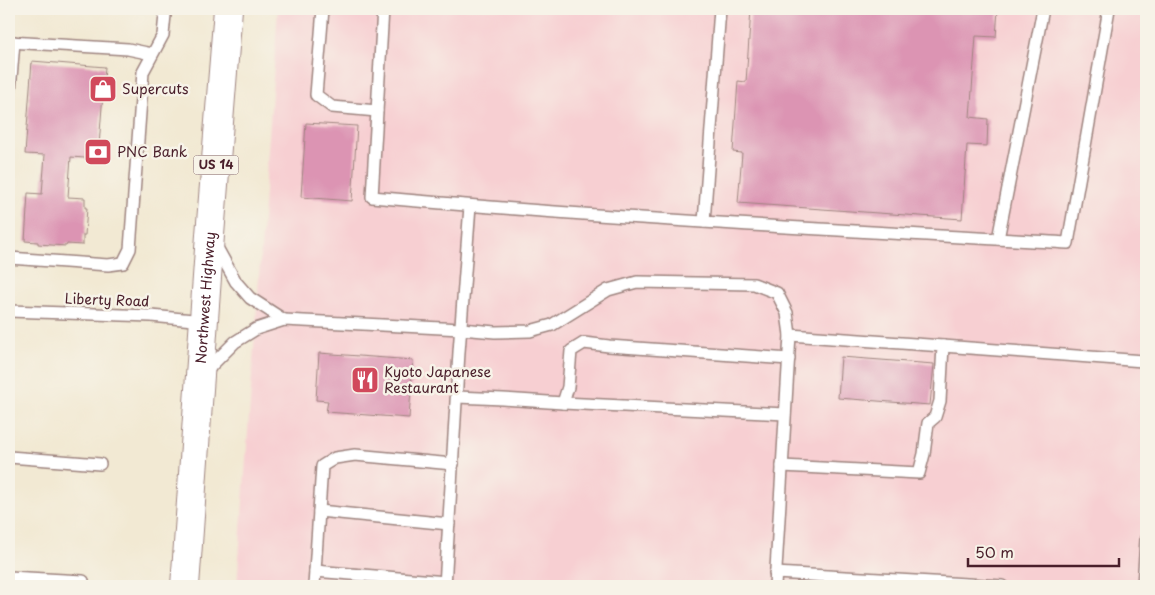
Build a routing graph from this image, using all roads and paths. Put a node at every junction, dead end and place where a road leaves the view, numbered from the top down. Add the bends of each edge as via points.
1 (164, 9) edge
2 (228, 9) edge
3 (323, 9) edge
4 (383, 9) edge
5 (720, 9) edge
6 (1043, 9) edge
7 (1109, 9) edge
8 (11, 42) edge
9 (152, 54) junction
10 (9, 102) edge
11 (377, 110) junction
12 (470, 206) junction
13 (704, 222) junction
14 (210, 236) junction
15 (998, 239) junction
16 (9, 258) edge
17 (9, 311) edge
18 (284, 320) junction
19 (204, 321) junction
20 (461, 329) junction
21 (790, 336) junction
22 (943, 346) junction
23 (788, 359) junction
24 (1146, 364) edge
25 (199, 382) junction
26 (457, 397) junction
27 (563, 403) junction
28 (785, 414) junction
29 (9, 457) edge
30 (100, 464) dead end
31 (453, 464) junction
32 (782, 466) junction
33 (319, 511) junction
34 (449, 524) junction
35 (1146, 540) edge
36 (315, 571) junction
37 (775, 573) junction
38 (9, 577) edge
39 (83, 581) dead end
40 (446, 584) edge
41 (185, 586) edge
42 (314, 586) edge
43 (774, 586) edge
44 (1002, 586) edge
45 (1143, 586) edge

1 - 9 lane via 163,35
2 - 14 main road, Northwest Highway / US 14
3 - 11 lane via 316,95 332,107
4 - 11 lane
5 - 13 lane
6 - 15 lane
7 - 15 lane via 1068,243
8 - 9 lane
8 - 10 lane
9 - 16 lane via 144,72 130,249 123,263 108,265
11 - 12 lane via 372,197
12 - 13 lane
12 - 20 lane
13 - 15 lane
14 - 18 lane via 236,282 250,298
14 - 19 main road, Northwest Highway / US 14
17 - 19 lane, Liberty Road
18 - 20 lane
18 - 25 lane via 256,329 235,342
19 - 25 main road, Northwest Highway / US 14
20 - 21 lane via 530,331 552,325 608,290 638,282 754,284 777,293 787,313
20 - 26 lane
21 - 22 lane
21 - 23 lane
22 - 24 lane via 1143,361
22 - 32 lane via 940,401 935,417 928,423 919,473
23 - 27 lane via 584,343 571,352
23 - 28 lane
25 - 41 main road, Northwest Highway / US 14
26 - 27 lane
26 - 31 lane
27 - 28 lane
28 - 32 lane
29 - 30 lane
31 - 33 lane via 355,456 335,458 322,466
31 - 34 lane
32 - 37 lane
33 - 34 lane
33 - 36 lane
34 - 40 lane
35 - 45 lane
36 - 40 lane
36 - 42 lane
37 - 43 lane
37 - 44 lane
38 - 39 lane

